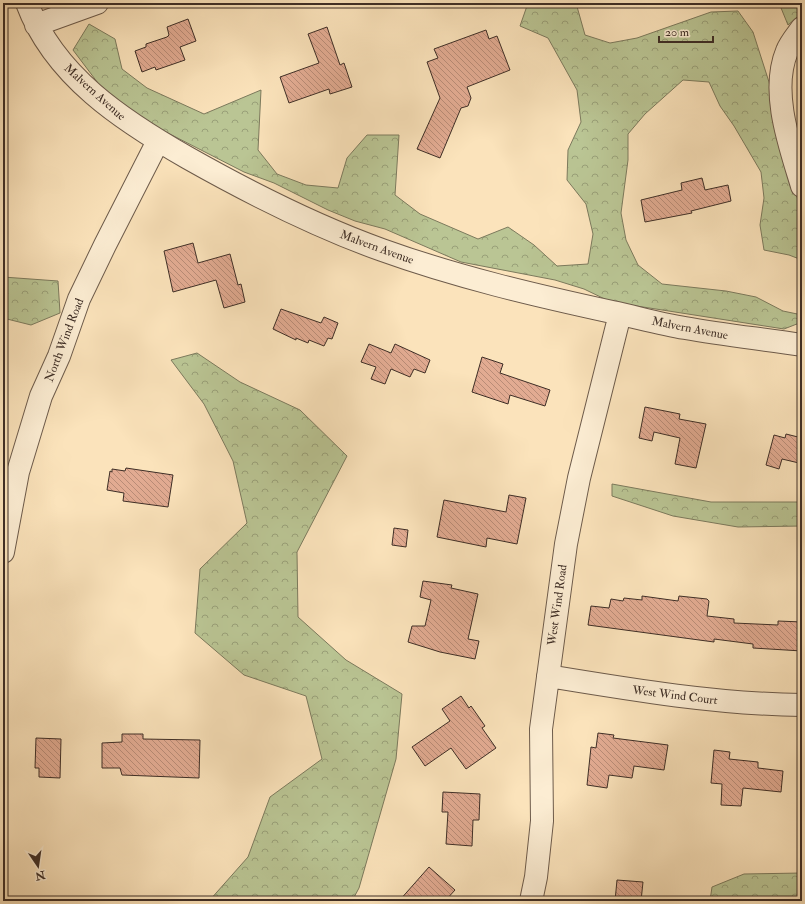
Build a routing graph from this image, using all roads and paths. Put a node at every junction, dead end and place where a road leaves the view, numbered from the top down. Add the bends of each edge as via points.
1 (27, 3) edge
2 (97, 3) edge
3 (36, 25) junction
4 (802, 28) edge
5 (158, 141) junction
6 (802, 186) edge
7 (620, 314) junction
8 (802, 345) edge
9 (3, 552) edge
10 (548, 676) junction
11 (802, 705) edge
12 (531, 901) edge

1 - 3 street, Malvern Avenue
2 - 3 street
3 - 5 street, Malvern Avenue via 52,51 84,85 125,119
4 - 6 street via 787,50 781,69 781,96 786,133
5 - 7 street, Malvern Avenue via 272,203 382,250 506,288
5 - 9 street, North Wind Road via 79,299 59,356 41,396 18,472
7 - 8 street, Malvern Avenue via 682,328
7 - 10 street, West Wind Road via 576,492 566,544
10 - 11 street, West Wind Court via 692,698
10 - 12 street, West Wind Road via 541,729 542,821

